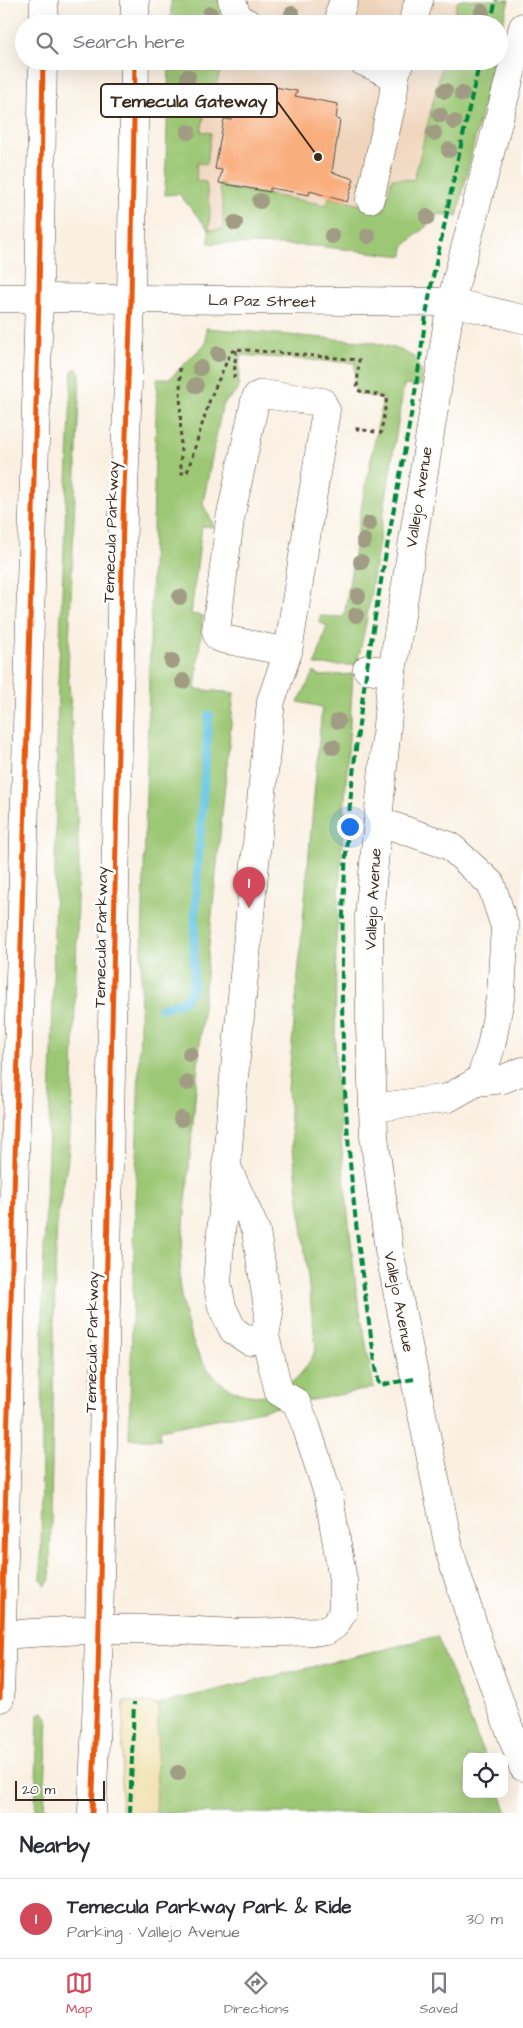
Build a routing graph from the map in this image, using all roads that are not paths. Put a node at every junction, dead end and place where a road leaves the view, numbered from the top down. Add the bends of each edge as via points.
1 (44, 0) edge
2 (135, 0) edge
3 (232, 0) edge
4 (344, 0) edge
5 (419, 0) edge
6 (44, 15) edge
7 (135, 15) edge
8 (237, 15) edge
9 (340, 15) edge
10 (415, 15) edge
11 (523, 27) edge
12 (43, 70) edge
13 (135, 70) edge
14 (398, 70) edge
15 (370, 199) dead end
16 (0, 298) edge
17 (39, 298) junction
18 (132, 299) junction
19 (450, 302) junction
20 (523, 319) edge
21 (288, 652) junction
22 (378, 821) junction
23 (523, 1071) edge
24 (476, 1082) junction
25 (373, 1108) junction
26 (226, 1164) junction
27 (265, 1336) junction
28 (98, 1629) junction
29 (1, 1635) edge
30 (0, 1698) edge
31 (523, 1767) edge
32 (92, 1813) edge

1 - 6 main road
2 - 7 main road
3 - 8 main road
4 - 9 main road
5 - 10 main road
11 - 19 main road, Vallejo Avenue
12 - 17 main road
13 - 18 main road, Temecula Parkway
14 - 15 main road
16 - 17 main road, La Paz Street
17 - 18 main road, La Paz Street
17 - 29 main road
18 - 19 main road, La Paz Street
18 - 28 main road, Temecula Parkway via 123,536
19 - 20 main road, La Paz Street
19 - 22 main road, Vallejo Avenue via 380,670
21 - 21 main road via 326,410 322,402 262,394 255,401 230,519 216,631 223,639
21 - 26 main road via 271,701
22 - 24 main road via 450,846 491,884 505,927 501,994 491,1047 480,1080
22 - 25 main road, Vallejo Avenue via 369,916
23 - 24 main road via 503,1079
24 - 25 main road via 448,1098
25 - 31 main road, Vallejo Avenue via 388,1250 450,1553
26 - 27 main road via 256,1231 269,1314
26 - 27 main road via 217,1282 220,1299 233,1330 249,1340
27 - 28 main road via 279,1392 296,1402 329,1497 343,1580 343,1612 335,1625 326,1631 237,1633
28 - 29 main road
28 - 32 main road, Temecula Parkway
29 - 30 main road

